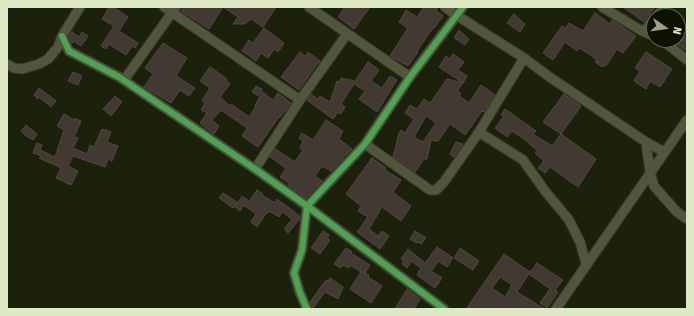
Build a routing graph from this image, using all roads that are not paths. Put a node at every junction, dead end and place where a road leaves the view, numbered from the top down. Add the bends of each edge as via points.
1 (80, 7) edge
2 (164, 7) edge
3 (309, 7) edge
4 (445, 7) edge
5 (462, 7) edge
6 (602, 7) edge
7 (174, 10) edge
8 (456, 15) junction
9 (646, 29) edge
10 (642, 31) junction
11 (646, 33) edge
12 (347, 34) junction
13 (62, 36) junction
14 (672, 48) edge
15 (524, 58) junction
16 (687, 60) edge
17 (7, 64) edge
18 (410, 77) junction
19 (124, 80) junction
20 (300, 100) junction
21 (687, 120) edge
22 (479, 132) junction
23 (646, 142) junction
24 (365, 144) junction
25 (664, 152) junction
26 (255, 169) junction
27 (650, 172) junction
28 (307, 206) junction
29 (687, 219) edge
30 (586, 263) junction
31 (307, 309) edge
32 (444, 309) edge
33 (556, 309) edge

1 - 13 street
2 - 7 street
3 - 12 street
4 - 8 street
5 - 8 street
6 - 10 street
7 - 19 street
7 - 20 street
8 - 15 street
8 - 18 street
9 - 10 street
10 - 11 street
12 - 18 street
12 - 20 street
13 - 17 street via 58,47 48,59 39,64 22,69
13 - 19 street via 69,51
14 - 16 street
15 - 22 street
15 - 23 street
18 - 24 street
19 - 26 street
20 - 26 street
21 - 25 street
22 - 24 street via 436,190 430,190
22 - 30 street via 522,160 569,220 580,242
23 - 25 street
23 - 27 street
24 - 28 street
25 - 27 street
26 - 28 street
27 - 29 street via 654,186 677,212
27 - 30 street
28 - 31 street via 302,250 294,273
28 - 32 street
30 - 33 street

